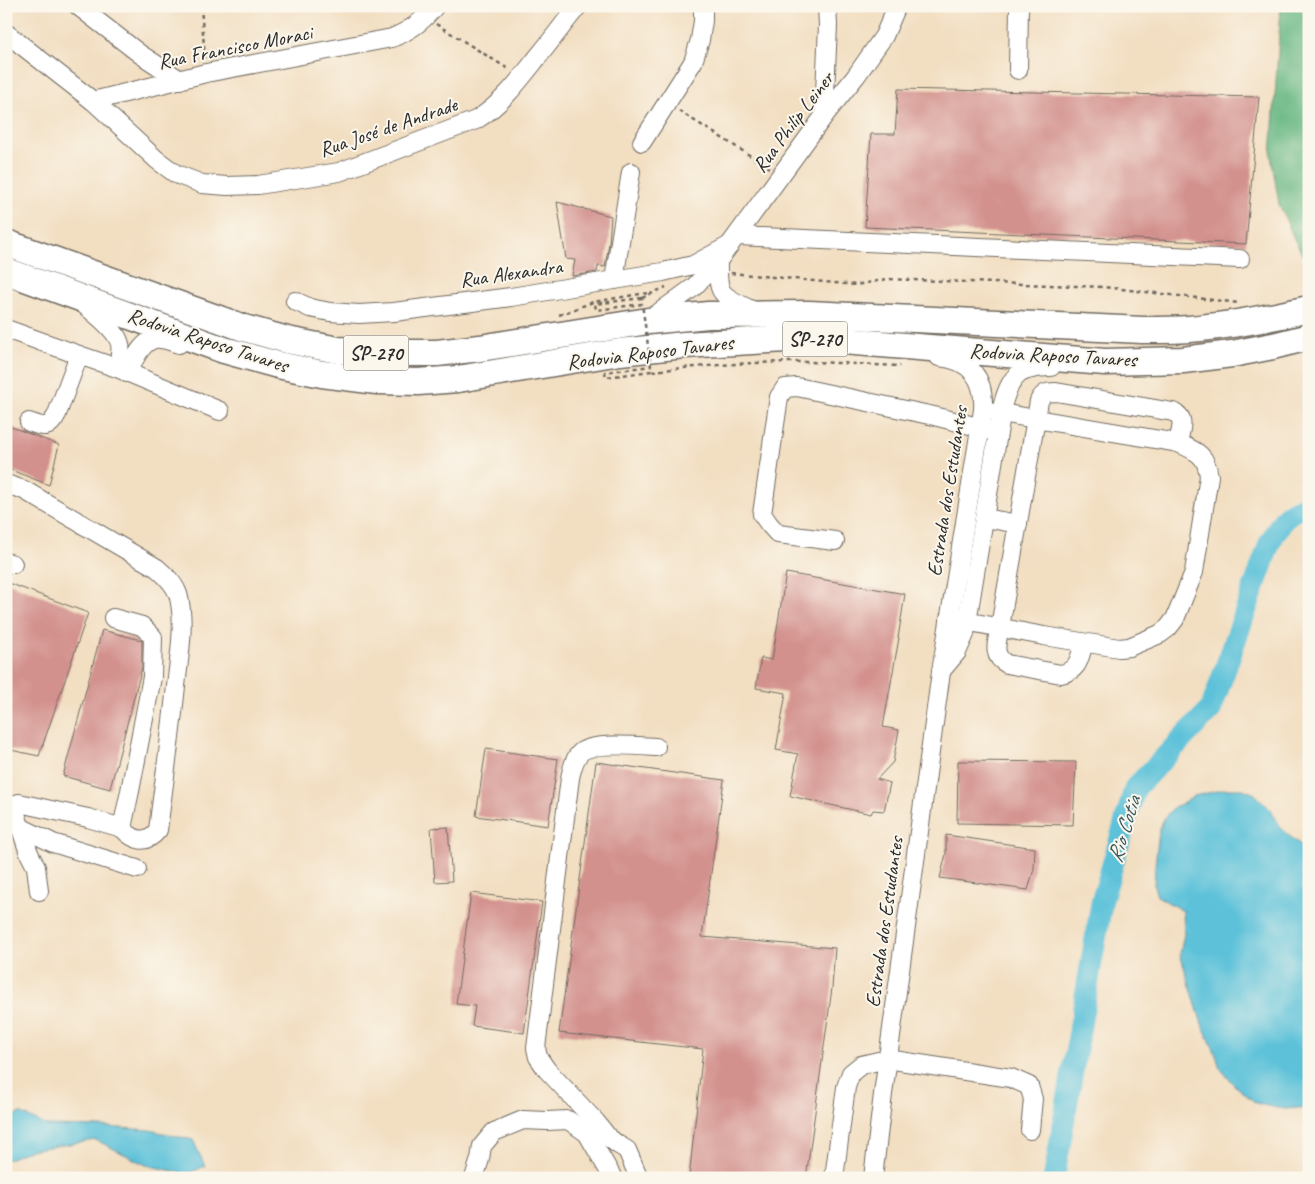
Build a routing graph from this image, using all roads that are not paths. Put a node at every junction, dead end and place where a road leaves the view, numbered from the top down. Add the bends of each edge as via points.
1 (78, 6) edge
2 (578, 6) edge
3 (703, 6) edge
4 (827, 6) edge
5 (896, 6) edge
6 (1019, 6) edge
7 (431, 12) edge
8 (6, 33) edge
9 (1018, 70) dead end
10 (180, 80) junction
11 (93, 101) junction
12 (824, 116) junction
13 (642, 142) dead end
14 (631, 172) dead end
15 (733, 241) junction
16 (6, 243) edge
17 (1240, 259) dead end
18 (718, 266) junction
19 (6, 271) edge
20 (614, 280) junction
21 (74, 296) junction
22 (295, 301) dead end
23 (645, 309) junction
24 (1309, 309) edge
25 (760, 314) junction
26 (6, 329) edge
27 (806, 338) junction
28 (1309, 338) edge
29 (79, 355) junction
30 (1183, 360) junction
31 (278, 365) junction
32 (122, 370) junction
33 (220, 410) dead end
34 (983, 410) junction
35 (1002, 413) junction
36 (1036, 419) junction
37 (28, 422) dead end
38 (980, 428) junction
39 (999, 432) junction
40 (1178, 443) junction
41 (6, 484) edge
42 (985, 518) junction
43 (1018, 524) junction
44 (835, 541) dead end
45 (113, 618) dead end
46 (949, 618) junction
47 (968, 621) junction
48 (1000, 627) junction
49 (1084, 644) junction
50 (941, 672) junction
51 (656, 747) dead end
52 (13, 801) edge
53 (13, 824) edge
54 (122, 828) junction
55 (136, 869) dead end
56 (39, 890) dead end
57 (887, 1060) junction
58 (1030, 1130) dead end
59 (474, 1178) edge
60 (612, 1178) edge
61 (639, 1178) edge
62 (834, 1178) edge
63 (873, 1178) edge

1 - 10 street
2 - 11 street, Rua José de Andrade via 522,78 488,113 339,172 258,185 202,184 176,174 157,160
3 - 13 street via 700,40 693,62
4 - 12 street
5 - 12 street, Rua Philip Leiner via 884,36
6 - 9 street
7 - 10 street, Rua Francisco Moraci via 409,31 392,38
8 - 11 street, Rua José de Andrade
10 - 11 street, Rua Francisco Moraci
12 - 15 street, Rua Philip Leiner
14 - 20 street
15 - 17 street
15 - 18 street, Rua Philip Leiner
15 - 20 street, Rua Alexandra via 693,264
16 - 23 highway, Rodovia Raposo Tavares / SP-270 via 244,328 338,350 437,353 480,348
18 - 23 street, Rua Philip Leiner via 694,287
18 - 25 street via 721,290 725,295
19 - 21 highway, Rodovia Raposo Tavares / SP-270
20 - 22 street, Rua Alexandra via 394,312 330,312
21 - 31 highway, Rodovia Raposo Tavares / SP-270 via 224,350
21 - 32 street via 118,338
23 - 25 highway, Rodovia Raposo Tavares / SP-270
24 - 25 highway, Rodovia Raposo Tavares / SP-270 via 1232,324 1142,330
26 - 29 street
27 - 30 highway, Rodovia Raposo Tavares / SP-270 via 1105,362
27 - 31 highway, Rodovia Raposo Tavares / SP-270 via 620,352 418,382 377,381
27 - 34 street, Estrada dos Estudantes via 860,351 952,359 970,369 979,380
28 - 30 highway, Rodovia Raposo Tavares / SP-270 via 1232,354
29 - 32 street
29 - 37 street via 52,423 41,426
30 - 35 street, Estrada dos Estudantes via 1131,366 1034,367 1025,370 1012,382
31 - 32 street via 234,360 154,339
32 - 33 street
34 - 35 street
34 - 38 street, Estrada dos Estudantes
35 - 36 street
35 - 39 street, Estrada dos Estudantes
36 - 40 street
36 - 40 street via 1042,396 1056,392 1178,414 1182,421
36 - 43 street
38 - 39 street
38 - 44 street via 797,387 785,388 780,397 762,514 778,534
38 - 46 street, Estrada dos Estudantes
39 - 42 street, Estrada dos Estudantes
40 - 49 street via 1198,452 1208,466 1209,476 1194,572 1174,619 1160,634 1129,647
41 - 54 street via 24,490 157,568 174,585 178,595 180,653 158,830 147,840 140,840
42 - 43 street
42 - 47 street, Estrada dos Estudantes
43 - 48 street
45 - 54 street via 142,626 154,637 152,676
46 - 47 street
46 - 50 street, Estrada dos Estudantes
47 - 48 street
47 - 50 street, Estrada dos Estudantes via 962,644
48 - 49 street
48 - 49 street via 997,654 1001,660 1016,666 1061,674 1069,672 1079,661
50 - 57 street, Estrada dos Estudantes
51 - 61 street via 591,748 582,752 575,761 570,778 536,1048 538,1057 548,1070 608,1137 627,1150
52 - 53 street via 16,814
52 - 54 street
53 - 55 street via 53,843
53 - 56 street via 36,867
57 - 58 street via 1011,1078 1029,1086 1033,1099
57 - 62 street via 861,1065 851,1073 846,1087
57 - 63 street, Estrada dos Estudantes
59 - 60 street via 482,1146 494,1132 523,1120 568,1120 587,1133

